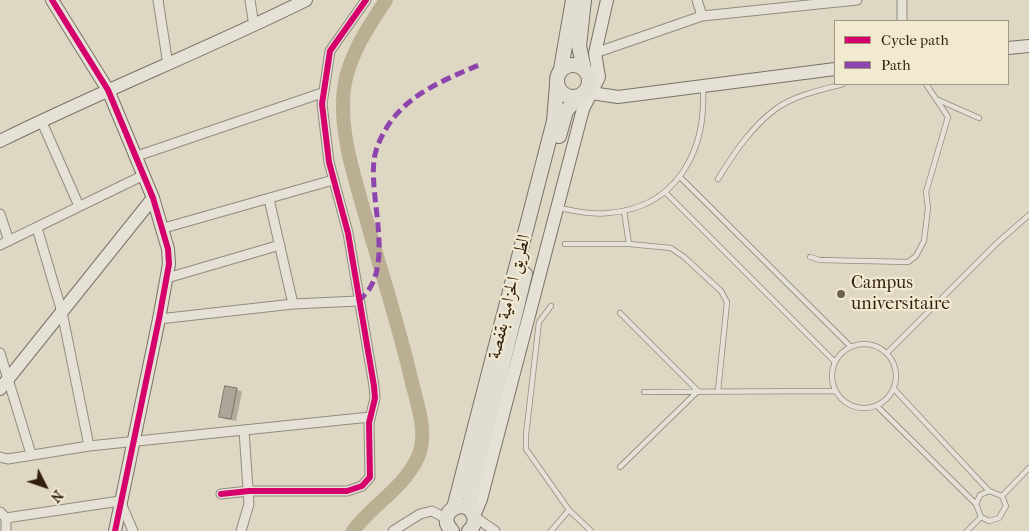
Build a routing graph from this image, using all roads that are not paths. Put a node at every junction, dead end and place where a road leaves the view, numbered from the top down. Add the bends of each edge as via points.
1 (52, 0) edge
2 (158, 0) edge
3 (250, 0) edge
4 (306, 0) edge
5 (366, 0) edge
6 (573, 0) edge
7 (584, 0) edge
8 (607, 0) edge
9 (697, 0) edge
10 (856, 0) edge
11 (902, 0) edge
12 (702, 16) junction
13 (902, 20) edge
14 (254, 26) junction
15 (1029, 46) edge
16 (1009, 48) edge
17 (595, 53) junction
18 (168, 65) junction
19 (834, 69) edge
20 (561, 70) junction
21 (557, 85) junction
22 (703, 85) junction
23 (840, 85) edge
24 (927, 85) edge
25 (587, 86) junction
26 (108, 90) junction
27 (322, 93) junction
28 (934, 98) junction
29 (980, 118) dead end
30 (41, 120) junction
31 (0, 140) edge
32 (136, 156) junction
33 (144, 175) junction
34 (680, 177) junction
35 (718, 179) dead end
36 (333, 180) junction
37 (665, 192) junction
38 (153, 198) junction
39 (269, 199) junction
40 (79, 206) junction
41 (559, 208) junction
42 (624, 211) junction
43 (0, 214) edge
44 (1029, 214) edge
45 (37, 228) junction
46 (164, 228) junction
47 (9, 241) junction
48 (565, 244) dead end
49 (629, 244) junction
50 (0, 245) edge
51 (280, 245) junction
52 (810, 257) dead end
53 (166, 278) junction
54 (358, 301) junction
55 (293, 304) junction
56 (551, 306) dead end
57 (62, 312) junction
58 (620, 313) dead end
59 (159, 319) junction
60 (851, 346) junction
61 (0, 352) edge
62 (887, 353) junction
63 (835, 362) junction
64 (8, 378) junction
65 (0, 389) edge
66 (894, 389) junction
67 (698, 391) junction
68 (718, 391) junction
69 (834, 391) junction
70 (644, 392) dead end
71 (877, 406) junction
72 (370, 417) junction
73 (244, 430) junction
74 (134, 442) junction
75 (89, 446) junction
76 (31, 454) junction
77 (0, 458) edge
78 (620, 467) dead end
79 (1029, 468) edge
80 (248, 491) junction
81 (989, 491) junction
82 (221, 494) dead end
83 (1002, 496) junction
84 (120, 501) junction
85 (976, 504) junction
86 (569, 510) junction
87 (3, 515) edge
88 (980, 517) junction
89 (451, 523) edge
90 (473, 523) edge
91 (6, 531) edge
92 (115, 531) edge
93 (133, 531) edge
94 (241, 531) edge
95 (393, 531) edge
96 (495, 531) edge
97 (551, 531) edge
98 (591, 531) edge
99 (967, 531) edge

1 - 26 street
2 - 18 street
3 - 14 street
4 - 14 street
5 - 27 street via 331,48
6 - 20 main road
7 - 25 main road via 579,46
8 - 17 street
9 - 12 street
10 - 12 street
11 - 13 street
12 - 17 street
14 - 18 street
15 - 16 street
17 - 25 street via 599,77
18 - 26 street
19 - 22 street
20 - 21 main road, الطريق الحزامية بقفصة
20 - 25 main road via 571,64
21 - 25 main road via 565,96
21 - 89 main road, الطريق الحزامية بقفصة via 554,121
22 - 25 street via 618,97
22 - 34 lane via 704,113 700,134
23 - 35 lane via 802,96 778,108 756,126
24 - 28 lane
25 - 41 street
25 - 90 main road, الطريق الحزامية بقفصة via 566,111 557,144 473,486
26 - 30 street
26 - 32 street
27 - 32 street
27 - 36 street
28 - 29 lane
28 - 52 lane via 948,117 926,192 927,225 924,241 916,256 908,262
30 - 31 street
30 - 40 street
32 - 33 street
33 - 38 street
33 - 40 street
34 - 37 lane
34 - 60 lane
36 - 39 street
36 - 54 street via 348,234
37 - 42 lane
37 - 63 lane
38 - 46 street
38 - 57 street
39 - 46 street
39 - 51 street
40 - 45 street
41 - 42 lane via 587,213
41 - 90 street
42 - 49 lane
43 - 47 street
44 - 62 lane
45 - 47 street
45 - 57 street
46 - 53 street via 169,256
47 - 50 street
48 - 49 lane
49 - 68 lane via 675,249 725,296
51 - 53 street
51 - 55 street
53 - 59 street
54 - 55 street
54 - 72 street via 374,386 375,398
55 - 59 street
56 - 86 lane via 539,322 526,449
57 - 64 street
57 - 75 street
58 - 67 lane
59 - 74 street
60 - 62 lane via 870,344
60 - 63 lane
61 - 64 street
62 - 66 lane via 896,370
63 - 69 lane via 832,376
64 - 65 street
64 - 76 street
66 - 71 lane
66 - 81 lane
67 - 68 lane
67 - 70 lane
67 - 78 lane
68 - 69 lane
69 - 71 lane via 848,405 858,408
71 - 85 lane
72 - 73 street
72 - 80 street via 371,474 362,486 347,491
73 - 74 street
73 - 80 street
74 - 75 street
74 - 84 street
75 - 76 street
76 - 77 street
79 - 83 lane
80 - 82 street
80 - 94 street via 248,510
81 - 83 lane
81 - 85 lane via 980,495
83 - 88 lane via 1006,506 1002,515 989,521
84 - 87 street
84 - 92 street
84 - 93 street
85 - 88 lane
86 - 97 lane
86 - 98 lane
87 - 91 street
88 - 99 lane
89 - 90 main road via 465,506
89 - 95 street via 432,511 420,514
90 - 96 street

